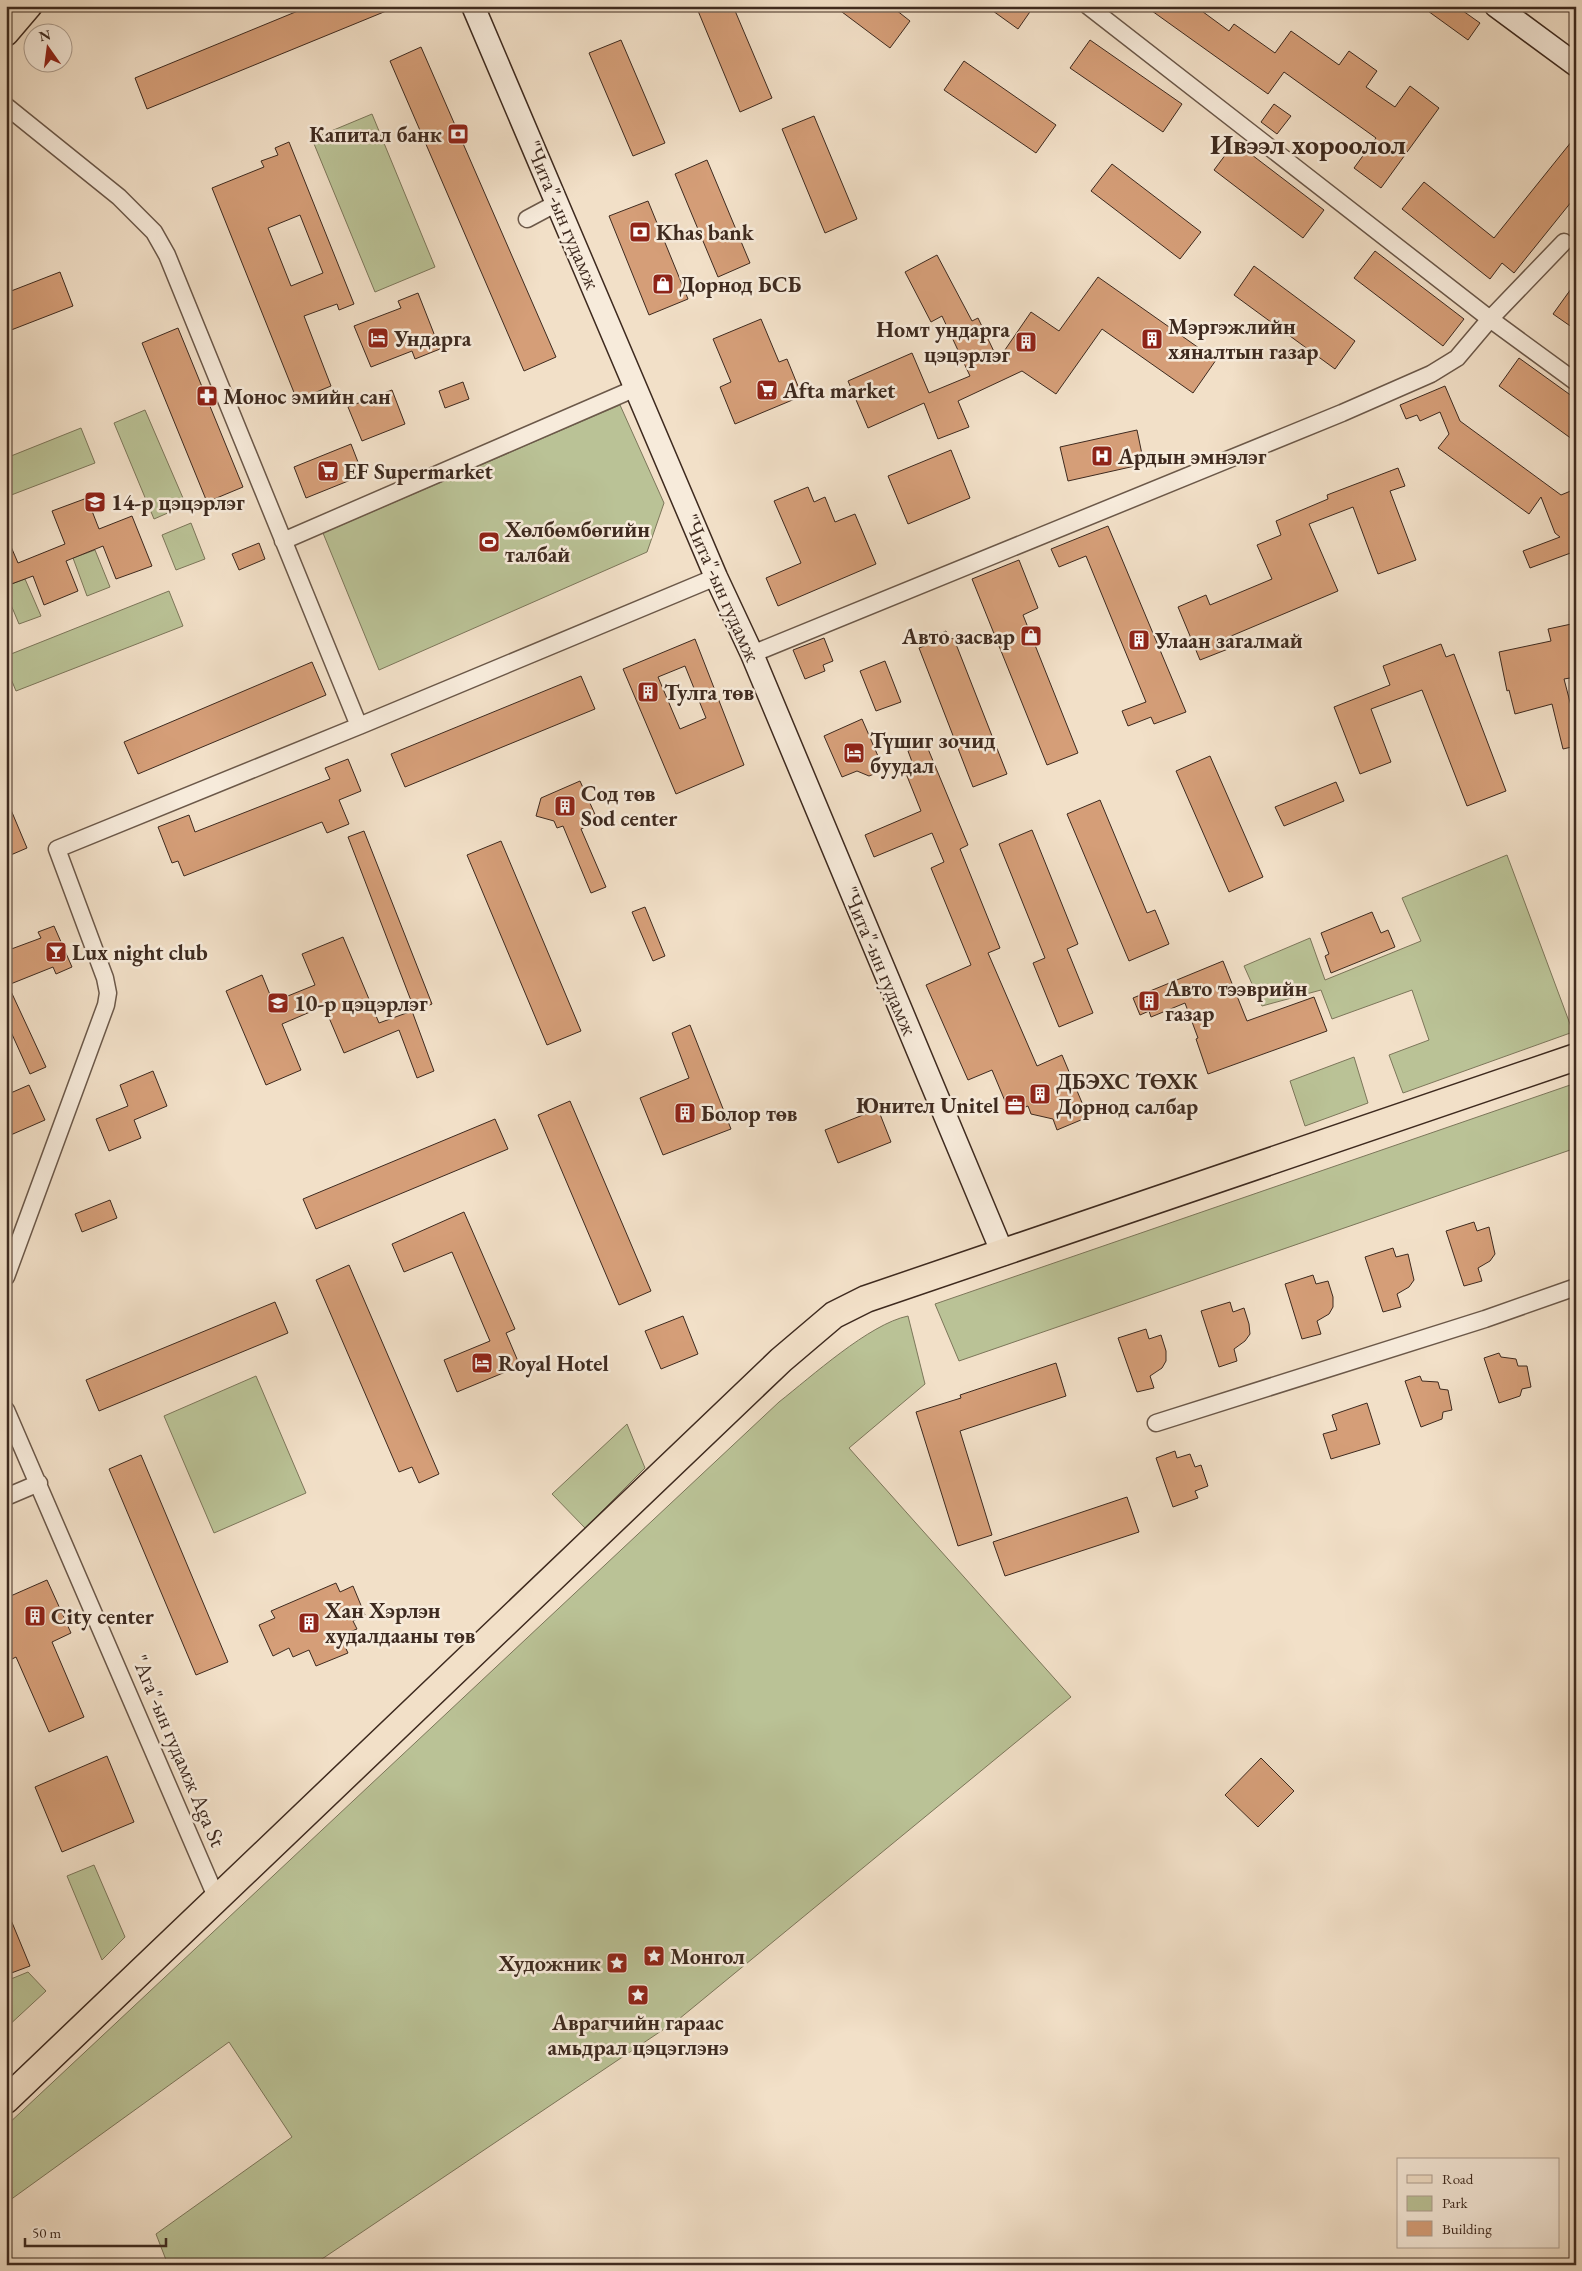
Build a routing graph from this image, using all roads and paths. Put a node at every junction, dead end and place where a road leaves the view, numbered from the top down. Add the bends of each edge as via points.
1 (29, 6) edge
2 (473, 6) edge
3 (1088, 6) edge
4 (1496, 6) edge
5 (6, 33) edge
6 (1576, 65) edge
7 (6, 106) edge
8 (557, 203) junction
9 (527, 219) dead end
10 (1564, 242) dead end
11 (1490, 320) junction
12 (1576, 382) edge
13 (636, 388) junction
14 (282, 539) junction
15 (716, 577) junction
16 (752, 654) junction
17 (359, 726) junction
18 (1576, 1057) edge
19 (1003, 1254) junction
20 (6, 1277) edge
21 (1576, 1287) edge
22 (6, 1410) edge
23 (1156, 1423) dead end
24 (40, 1483) junction
25 (6, 1497) edge
26 (217, 1899) junction
27 (6, 2100) edge

1 - 5 main road
2 - 8 main road, "Чита"-ын гудамж
3 - 11 street
4 - 6 main road
7 - 14 street via 119,197 154,232 167,255
8 - 9 street
8 - 13 main road, "Чита"-ын гудамж
10 - 11 street
11 - 12 street
11 - 16 street via 1457,358 1431,374
13 - 14 street
13 - 15 main road, "Чита"-ын гудамж
14 - 17 street
15 - 16 main road, "Чита"-ын гудамж
15 - 17 street
16 - 19 main road, "Чита"-ын гудамж
17 - 20 street via 57,849 108,993
18 - 19 highway
19 - 26 highway via 866,1299 834,1315 781,1360
21 - 23 street via 1485,1320
22 - 24 street, "Ага"-ын гудамж Aga St
24 - 25 street
24 - 26 street, "Ага"-ын гудамж Aga St
26 - 27 highway

